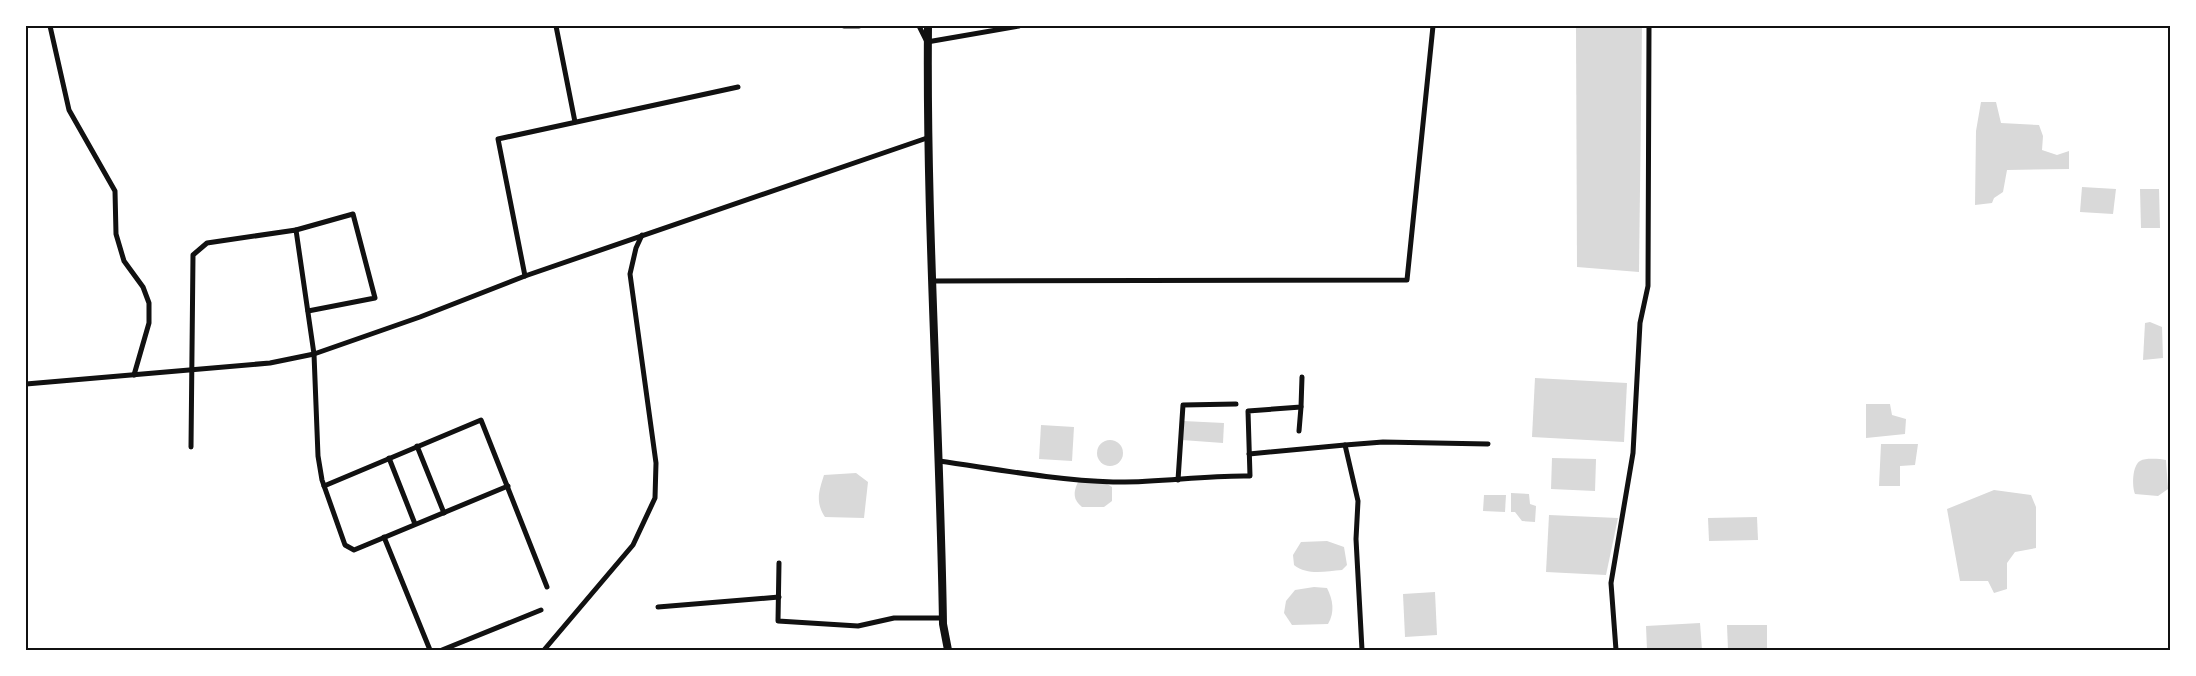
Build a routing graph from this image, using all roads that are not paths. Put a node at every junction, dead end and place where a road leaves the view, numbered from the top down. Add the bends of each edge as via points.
1 (50, 26) edge
2 (556, 26) edge
3 (844, 26) edge
4 (860, 26) edge
5 (919, 26) edge
6 (927, 26) edge
7 (1019, 26) edge
8 (1433, 26) edge
9 (1649, 26) edge
10 (927, 42) junction
11 (738, 87) dead end
12 (575, 122) junction
13 (927, 138) junction
14 (296, 230) junction
15 (642, 235) junction
16 (525, 276) junction
17 (933, 281) junction
18 (308, 311) junction
19 (314, 354) junction
20 (190, 368) junction
21 (134, 375) junction
22 (1302, 377) dead end
23 (26, 384) edge
24 (1236, 404) dead end
25 (1300, 407) junction
26 (1299, 431) dead end
27 (1488, 444) dead end
28 (1345, 445) junction
29 (417, 446) junction
30 (191, 447) dead end
31 (1249, 453) junction
32 (388, 458) junction
33 (939, 461) junction
34 (1178, 480) junction
35 (324, 486) junction
36 (508, 486) junction
37 (444, 513) junction
38 (415, 524) junction
39 (384, 537) junction
40 (779, 564) dead end
41 (548, 587) dead end
42 (779, 597) junction
43 (658, 607) dead end
44 (541, 610) dead end
45 (943, 618) junction
46 (430, 651) edge
47 (442, 651) edge
48 (544, 651) edge
49 (948, 651) edge
50 (1362, 651) edge
51 (1616, 651) edge

1 - 21 street via 69,110 115,190 116,234 124,261 143,287 149,303 148,323
2 - 12 street
3 - 4 street
5 - 10 street
6 - 10 main road
7 - 10 street
8 - 17 street via 1407,280
9 - 51 street via 1648,286 1640,323 1633,453 1611,583
10 - 13 main road
11 - 12 street
12 - 16 street via 498,139
13 - 15 street
13 - 17 main road
14 - 18 street
14 - 18 street via 353,214 375,298
14 - 20 street via 207,243 193,255
15 - 16 street
15 - 48 street via 630,274 656,463 655,498 633,545
16 - 19 street
17 - 33 main road
18 - 19 street
19 - 20 street via 270,363
19 - 35 street via 318,456
20 - 21 street
20 - 30 street
21 - 23 street
22 - 25 street
24 - 34 street via 1183,405
25 - 26 street
25 - 31 street via 1248,411
27 - 28 street
28 - 31 street
28 - 50 street via 1358,501 1356,539
29 - 32 street
29 - 36 street via 481,420
29 - 37 street
31 - 34 street via 1250,476
32 - 35 street
32 - 38 street
33 - 34 street via 1111,482
33 - 45 main road
35 - 39 street via 348,549
36 - 37 street
36 - 41 street
37 - 38 street
38 - 39 street
39 - 46 street
40 - 42 street
42 - 43 street
42 - 45 street via 778,621 858,626 894,618
44 - 47 street
45 - 49 main road

